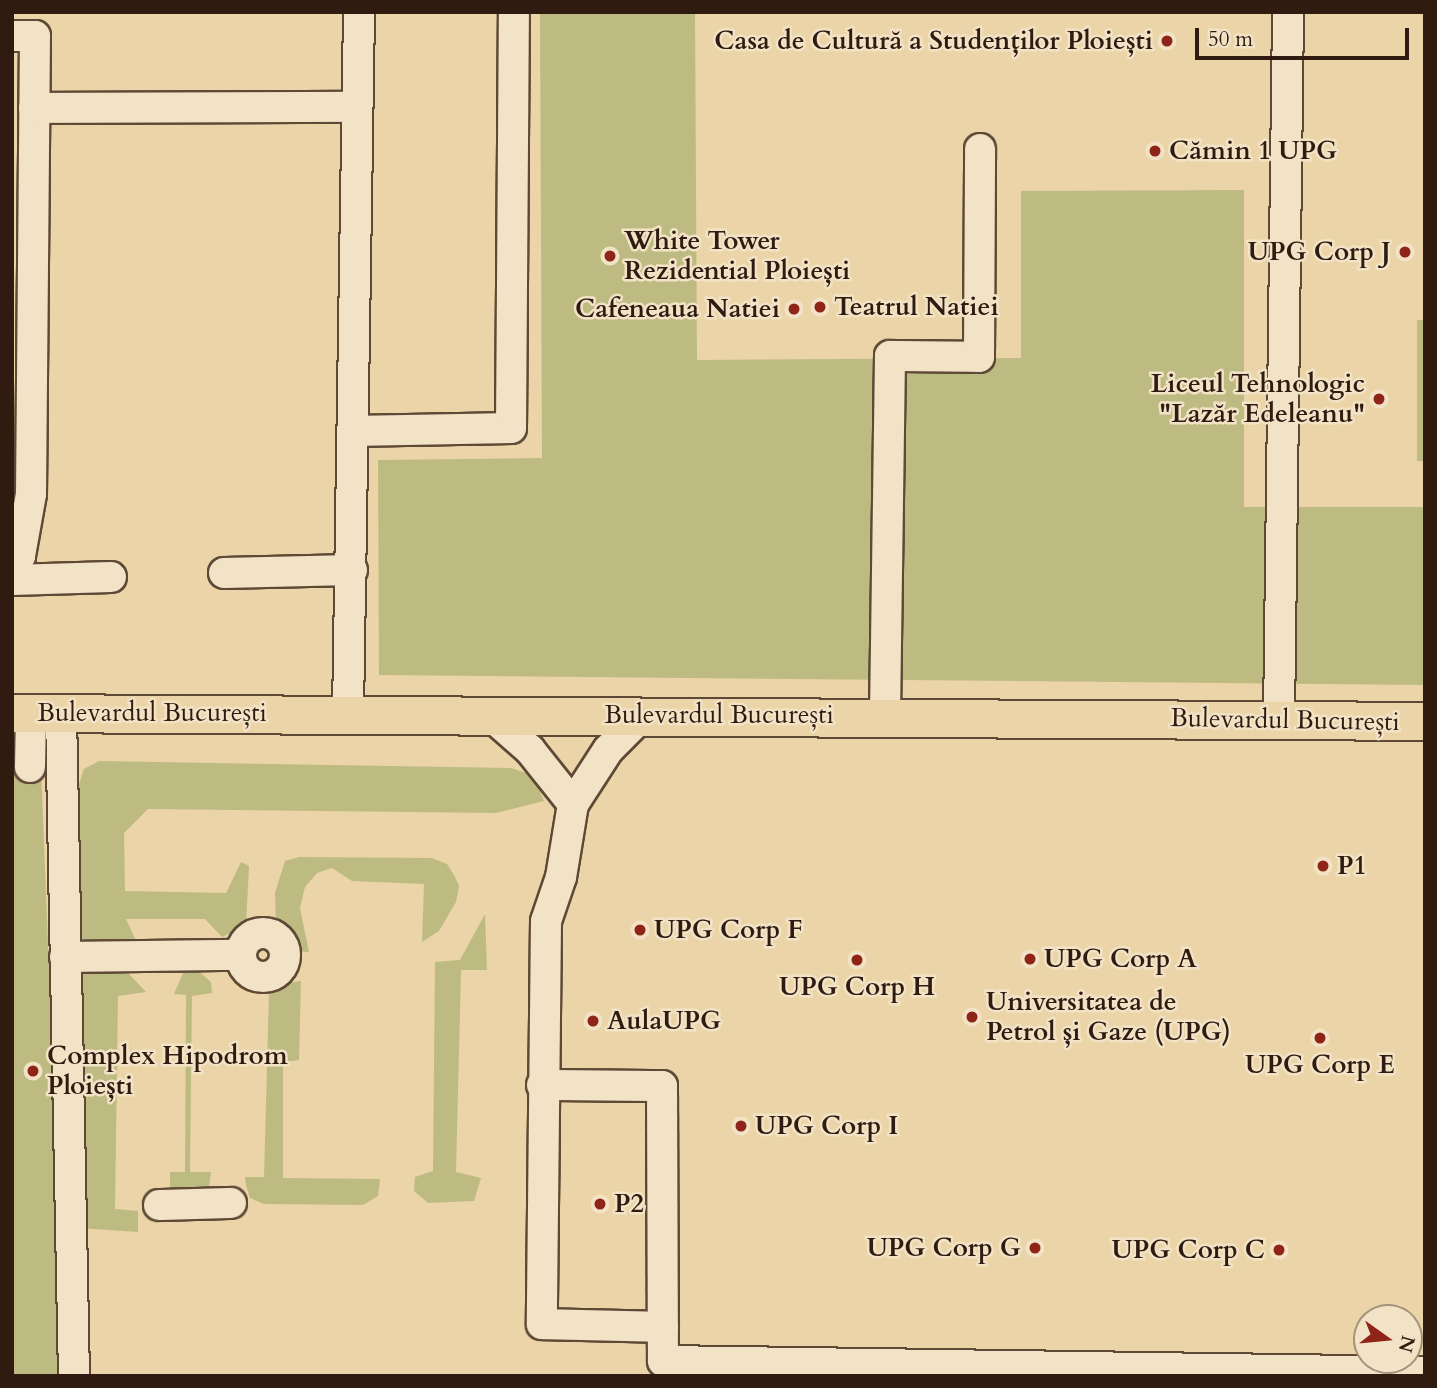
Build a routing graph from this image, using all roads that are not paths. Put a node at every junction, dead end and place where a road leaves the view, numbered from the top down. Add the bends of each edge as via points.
1 (359, 12) edge
2 (514, 12) edge
3 (1287, 12) edge
4 (12, 36) edge
5 (357, 107) junction
6 (34, 108) junction
7 (980, 149) dead end
8 (22, 250) edge
9 (22, 394) edge
10 (354, 431) junction
11 (12, 569) edge
12 (352, 570) junction
13 (223, 573) dead end
14 (111, 577) dead end
15 (12, 580) edge
16 (35, 713) edge
17 (348, 713) junction
18 (489, 714) junction
19 (643, 715) junction
20 (885, 715) junction
21 (1279, 720) junction
22 (1425, 721) edge
23 (30, 767) dead end
24 (573, 804) junction
25 (241, 955) dead end
26 (65, 957) junction
27 (542, 1085) junction
28 (231, 1203) dead end
29 (159, 1205) dead end
30 (663, 1327) junction
31 (1425, 1372) edge
32 (1346, 1373) edge
33 (74, 1376) edge

1 - 5 lane
2 - 10 lane via 511,428
3 - 21 lane
4 - 6 lane via 35,36
5 - 6 lane
5 - 10 lane
6 - 8 lane
7 - 20 lane via 979,357 890,356
8 - 9 lane
9 - 11 lane via 31,494 20,556
10 - 12 lane
12 - 13 lane
12 - 17 lane
14 - 15 lane
16 - 17 main road, Bulevardul București
16 - 23 lane
16 - 26 lane
17 - 18 main road, Bulevardul București
18 - 19 main road, Bulevardul București
18 - 24 lane via 530,750
19 - 20 main road, Bulevardul București
19 - 24 lane via 608,750
20 - 21 main road, Bulevardul București
21 - 22 main road, Bulevardul București
24 - 27 lane via 561,877 546,922
25 - 26 lane
26 - 33 lane
27 - 30 lane via 542,1324
27 - 30 lane via 662,1086
28 - 29 lane
30 - 32 lane via 663,1361
31 - 32 lane

